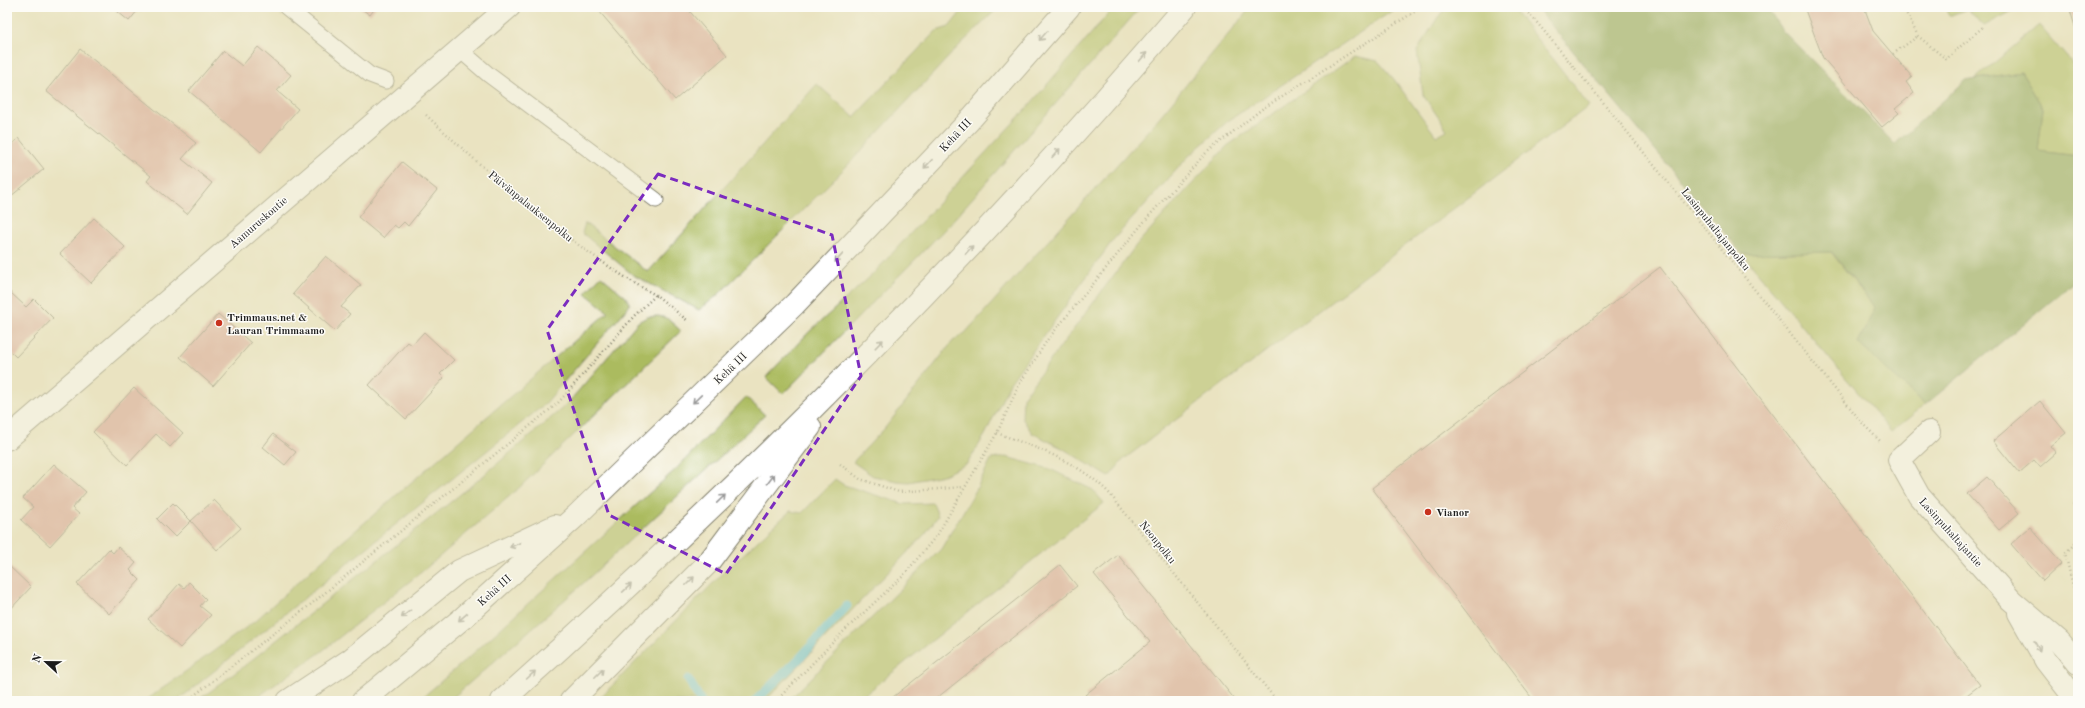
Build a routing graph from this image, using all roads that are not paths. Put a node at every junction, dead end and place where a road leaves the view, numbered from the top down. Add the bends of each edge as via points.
1 (286, 7) edge
2 (509, 7) edge
3 (1069, 7) edge
4 (1185, 7) edge
5 (458, 49) junction
6 (386, 81) dead end
7 (656, 200) dead end
8 (852, 372) junction
9 (1930, 432) dead end
10 (7, 439) edge
11 (576, 516) junction
12 (2011, 600) junction
13 (2078, 663) edge
14 (288, 701) edge
15 (363, 701) edge
16 (502, 701) edge
17 (571, 701) edge
18 (2077, 701) edge

1 - 6 lane via 370,75
2 - 5 main road, Aamuruskontie
3 -> 11 main road, Kehä III via 968,122 795,304
8 -> 4 main road via 956,264 1129,73
5 - 7 lane
5 - 10 main road, Aamuruskontie
16 -> 8 main road via 679,540
17 -> 8 main road via 708,563
9 - 12 main road, Lasinpuhaltajantie via 1898,460 1919,496
11 -> 14 main road via 459,571 350,660
11 -> 15 main road, Kehä III via 464,617
12 - 13 main road, Lasinpuhaltajantie via 2059,641
12 -> 18 main road, Lasinpuhaltajantie via 2046,661

